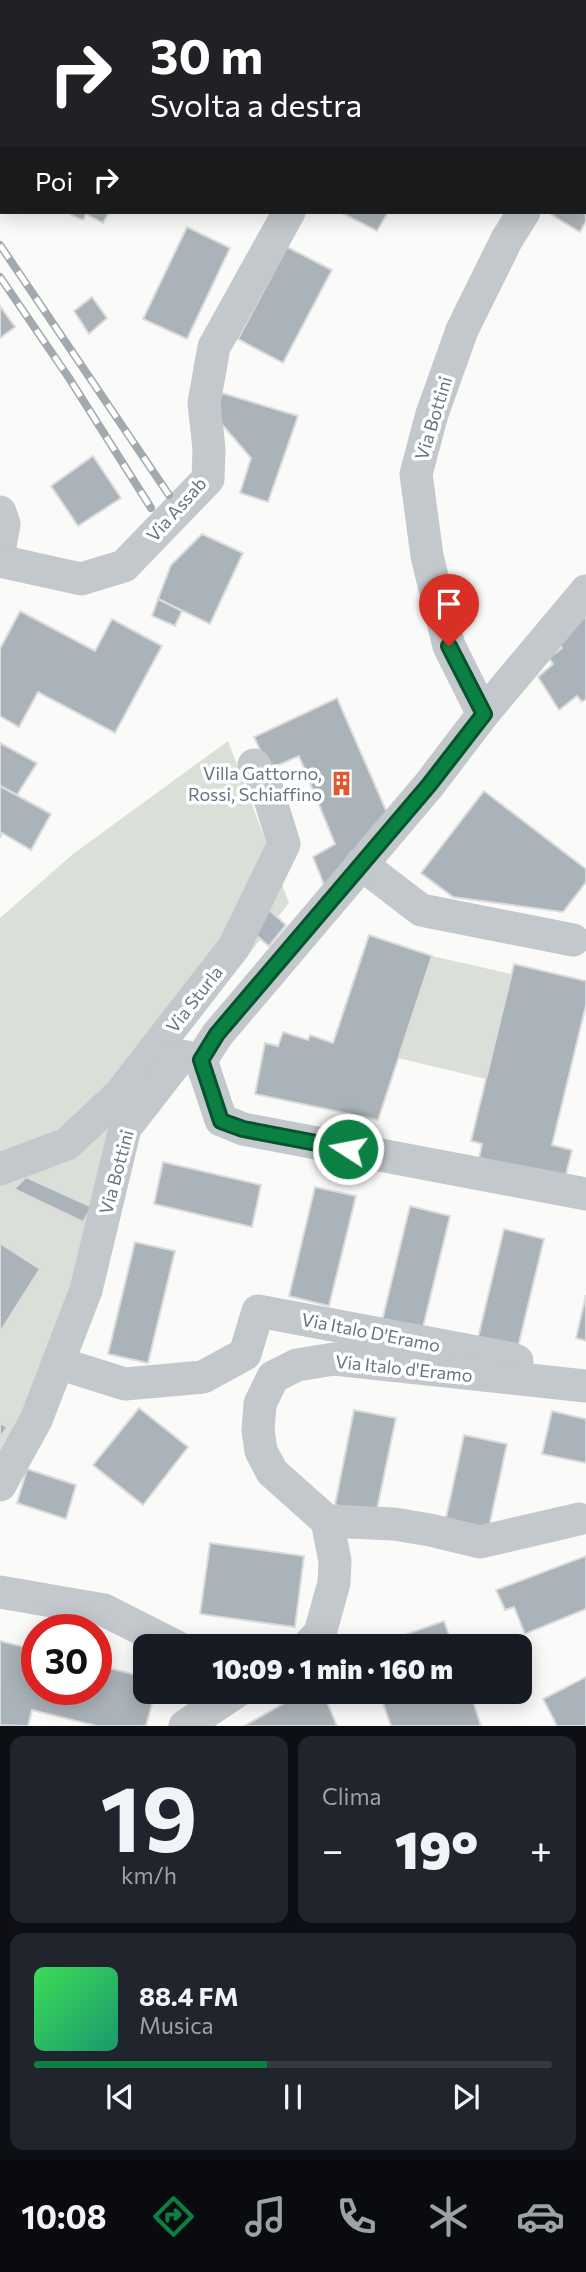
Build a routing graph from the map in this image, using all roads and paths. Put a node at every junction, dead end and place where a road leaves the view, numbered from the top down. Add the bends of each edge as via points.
1 (288, 214) edge
2 (523, 214) edge
3 (0, 512) edge
4 (0, 546) edge
5 (0, 561) edge
6 (586, 591) edge
7 (484, 714) junction
8 (254, 765) dead end
9 (362, 864) junction
10 (573, 940) dead end
11 (201, 1060) junction
12 (0, 1169) edge
13 (586, 1195) edge
14 (58, 1363) junction
15 (578, 1385) edge
16 (0, 1485) edge
17 (579, 1519) dead end
18 (327, 1521) junction
19 (0, 1592) edge
20 (151, 1634) edge
21 (319, 1634) edge
22 (215, 1704) edge
23 (185, 1726) edge

1 - 5 street, Via Assab via 214,347 204,403 208,478 124,566 81,579
2 - 7 street, Via Bottini via 462,330 416,474 427,556 449,646
3 - 4 street via 4,524
6 - 7 street
7 - 9 street
8 - 12 street, Via Sturla via 264,780 284,844 234,947 120,1094 76,1136 67,1144
9 - 10 street via 421,910
9 - 11 street via 217,1034
11 - 13 street via 221,1121 243,1129
11 - 14 street, Via Bottini via 181,1056 125,1128 86,1290
14 - 15 street, Via Italo D'Eramo via 125,1384 203,1377 245,1354 258,1311 509,1358
14 - 16 street, Via Bottini via 36,1420
15 - 18 street, Via Italo d'Eramo via 334,1359 297,1365 273,1377 260,1404 261,1451 272,1472
17 - 18 street via 480,1542 394,1524
18 - 21 street via 336,1571
19 - 20 street via 104,1610
22 - 23 street

